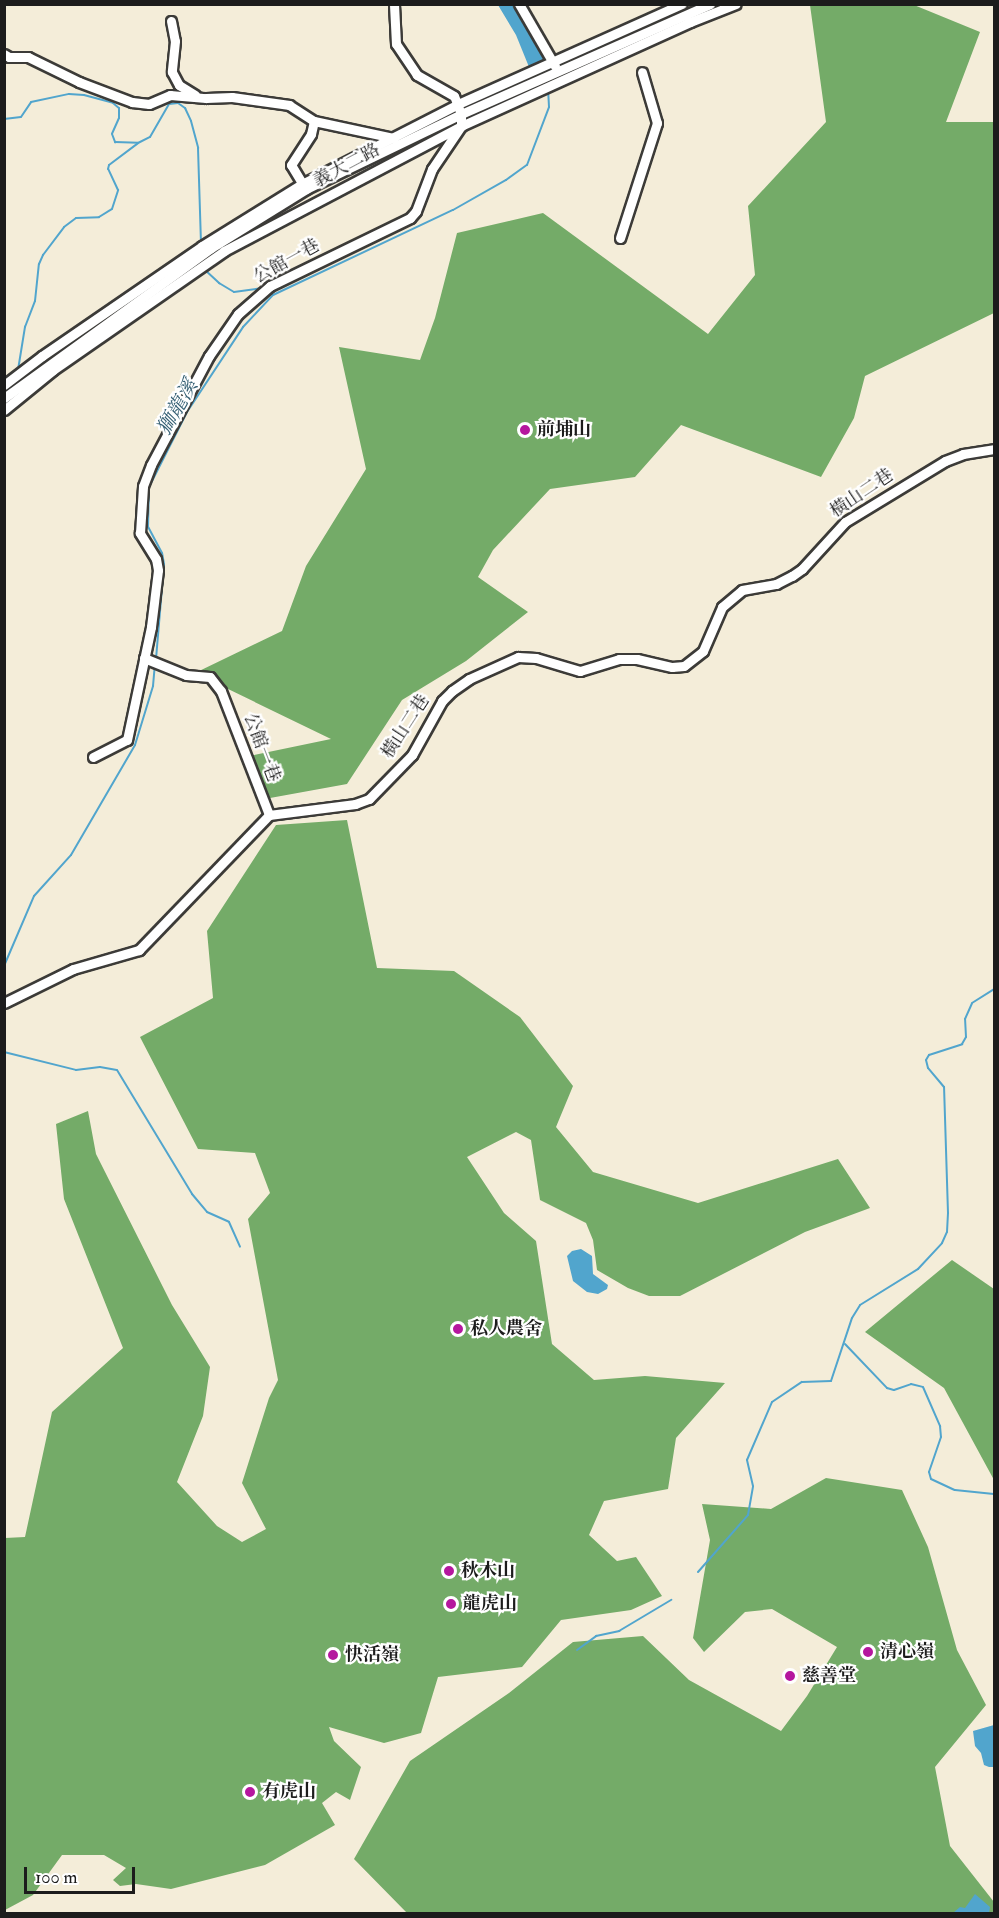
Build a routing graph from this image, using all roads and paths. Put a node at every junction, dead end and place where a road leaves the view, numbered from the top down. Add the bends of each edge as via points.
1 (394, 4) edge
2 (519, 4) edge
3 (682, 4) edge
4 (710, 4) edge
5 (736, 4) edge
6 (171, 21) dead end
7 (4, 54) edge
8 (556, 67) junction
9 (642, 72) dead end
10 (206, 98) junction
11 (459, 109) junction
12 (314, 121) junction
13 (461, 126) junction
14 (392, 137) junction
15 (405, 140) junction
16 (304, 186) junction
17 (620, 238) dead end
18 (4, 386) edge
19 (4, 398) edge
20 (4, 410) edge
21 (994, 449) edge
22 (152, 661) junction
23 (93, 757) dead end
24 (269, 816) junction
25 (4, 1003) edge

1 - 11 street via 396,44 408,64 417,75 454,96
2 - 8 street
3 - 8 street, 義大二路
4 - 8 street, 義大二路
5 - 13 street, 義大二路
6 - 10 street via 174,78 184,89
7 - 10 street via 28,57 132,102 149,104 170,95
8 - 11 street, 義大二路
9 - 17 street via 657,123
10 - 12 street via 282,103
11 - 13 street
11 - 14 street, 義大二路
11 - 15 street, 義大二路
12 - 14 street
12 - 16 street via 311,134 291,165
13 - 20 street, 義大二路 via 224,251 53,370
13 - 22 street, 公館一巷 via 432,169 410,218 270,286 238,314 209,356 151,465 144,486 140,533 156,559 158,570
14 - 15 street
14 - 16 street, 義大二路
15 - 16 street, 義大二路
16 - 18 street, 義大二路 via 202,246
16 - 19 street, 義大二路 via 211,248
21 - 24 street, 橫山二巷 via 945,461 845,522 792,576 776,584 741,590 722,607 703,651 684,666 619,659 580,670 536,658 512,660 452,691 442,701 412,755 369,799
22 - 23 street, 公館一巷 via 127,740
22 - 24 street, 公館一巷 via 186,675 210,677 221,691
24 - 25 street via 140,950 73,969

